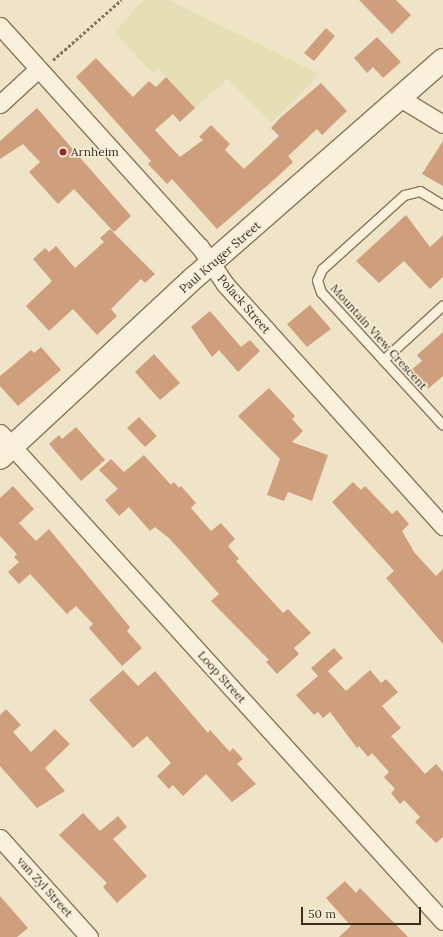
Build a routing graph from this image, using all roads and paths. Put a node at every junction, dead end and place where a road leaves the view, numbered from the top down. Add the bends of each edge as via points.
1 (121, 0) edge
2 (0, 26) edge
3 (443, 60) edge
4 (39, 70) junction
5 (400, 98) junction
6 (0, 104) edge
7 (443, 124) edge
8 (443, 205) edge
9 (211, 264) junction
10 (443, 305) edge
11 (383, 360) junction
12 (443, 425) edge
13 (4, 446) edge
14 (443, 526) edge
15 (0, 838) edge
16 (443, 921) edge
17 (89, 937) edge

1 - 4 path
2 - 4 street, Polack Street
3 - 5 street, Paul Kruger Street
4 - 6 street
4 - 9 street, Polack Street via 200,247
5 - 7 street
5 - 9 street, Paul Kruger Street
8 - 11 lane, Mountain View Crescent via 420,191 404,195 319,274 321,292
9 - 13 street, Paul Kruger Street
9 - 14 street, Polack Street
10 - 11 lane
11 - 12 lane, Mountain View Crescent
13 - 16 street, Loop Street
15 - 17 street, van Zyl Street

